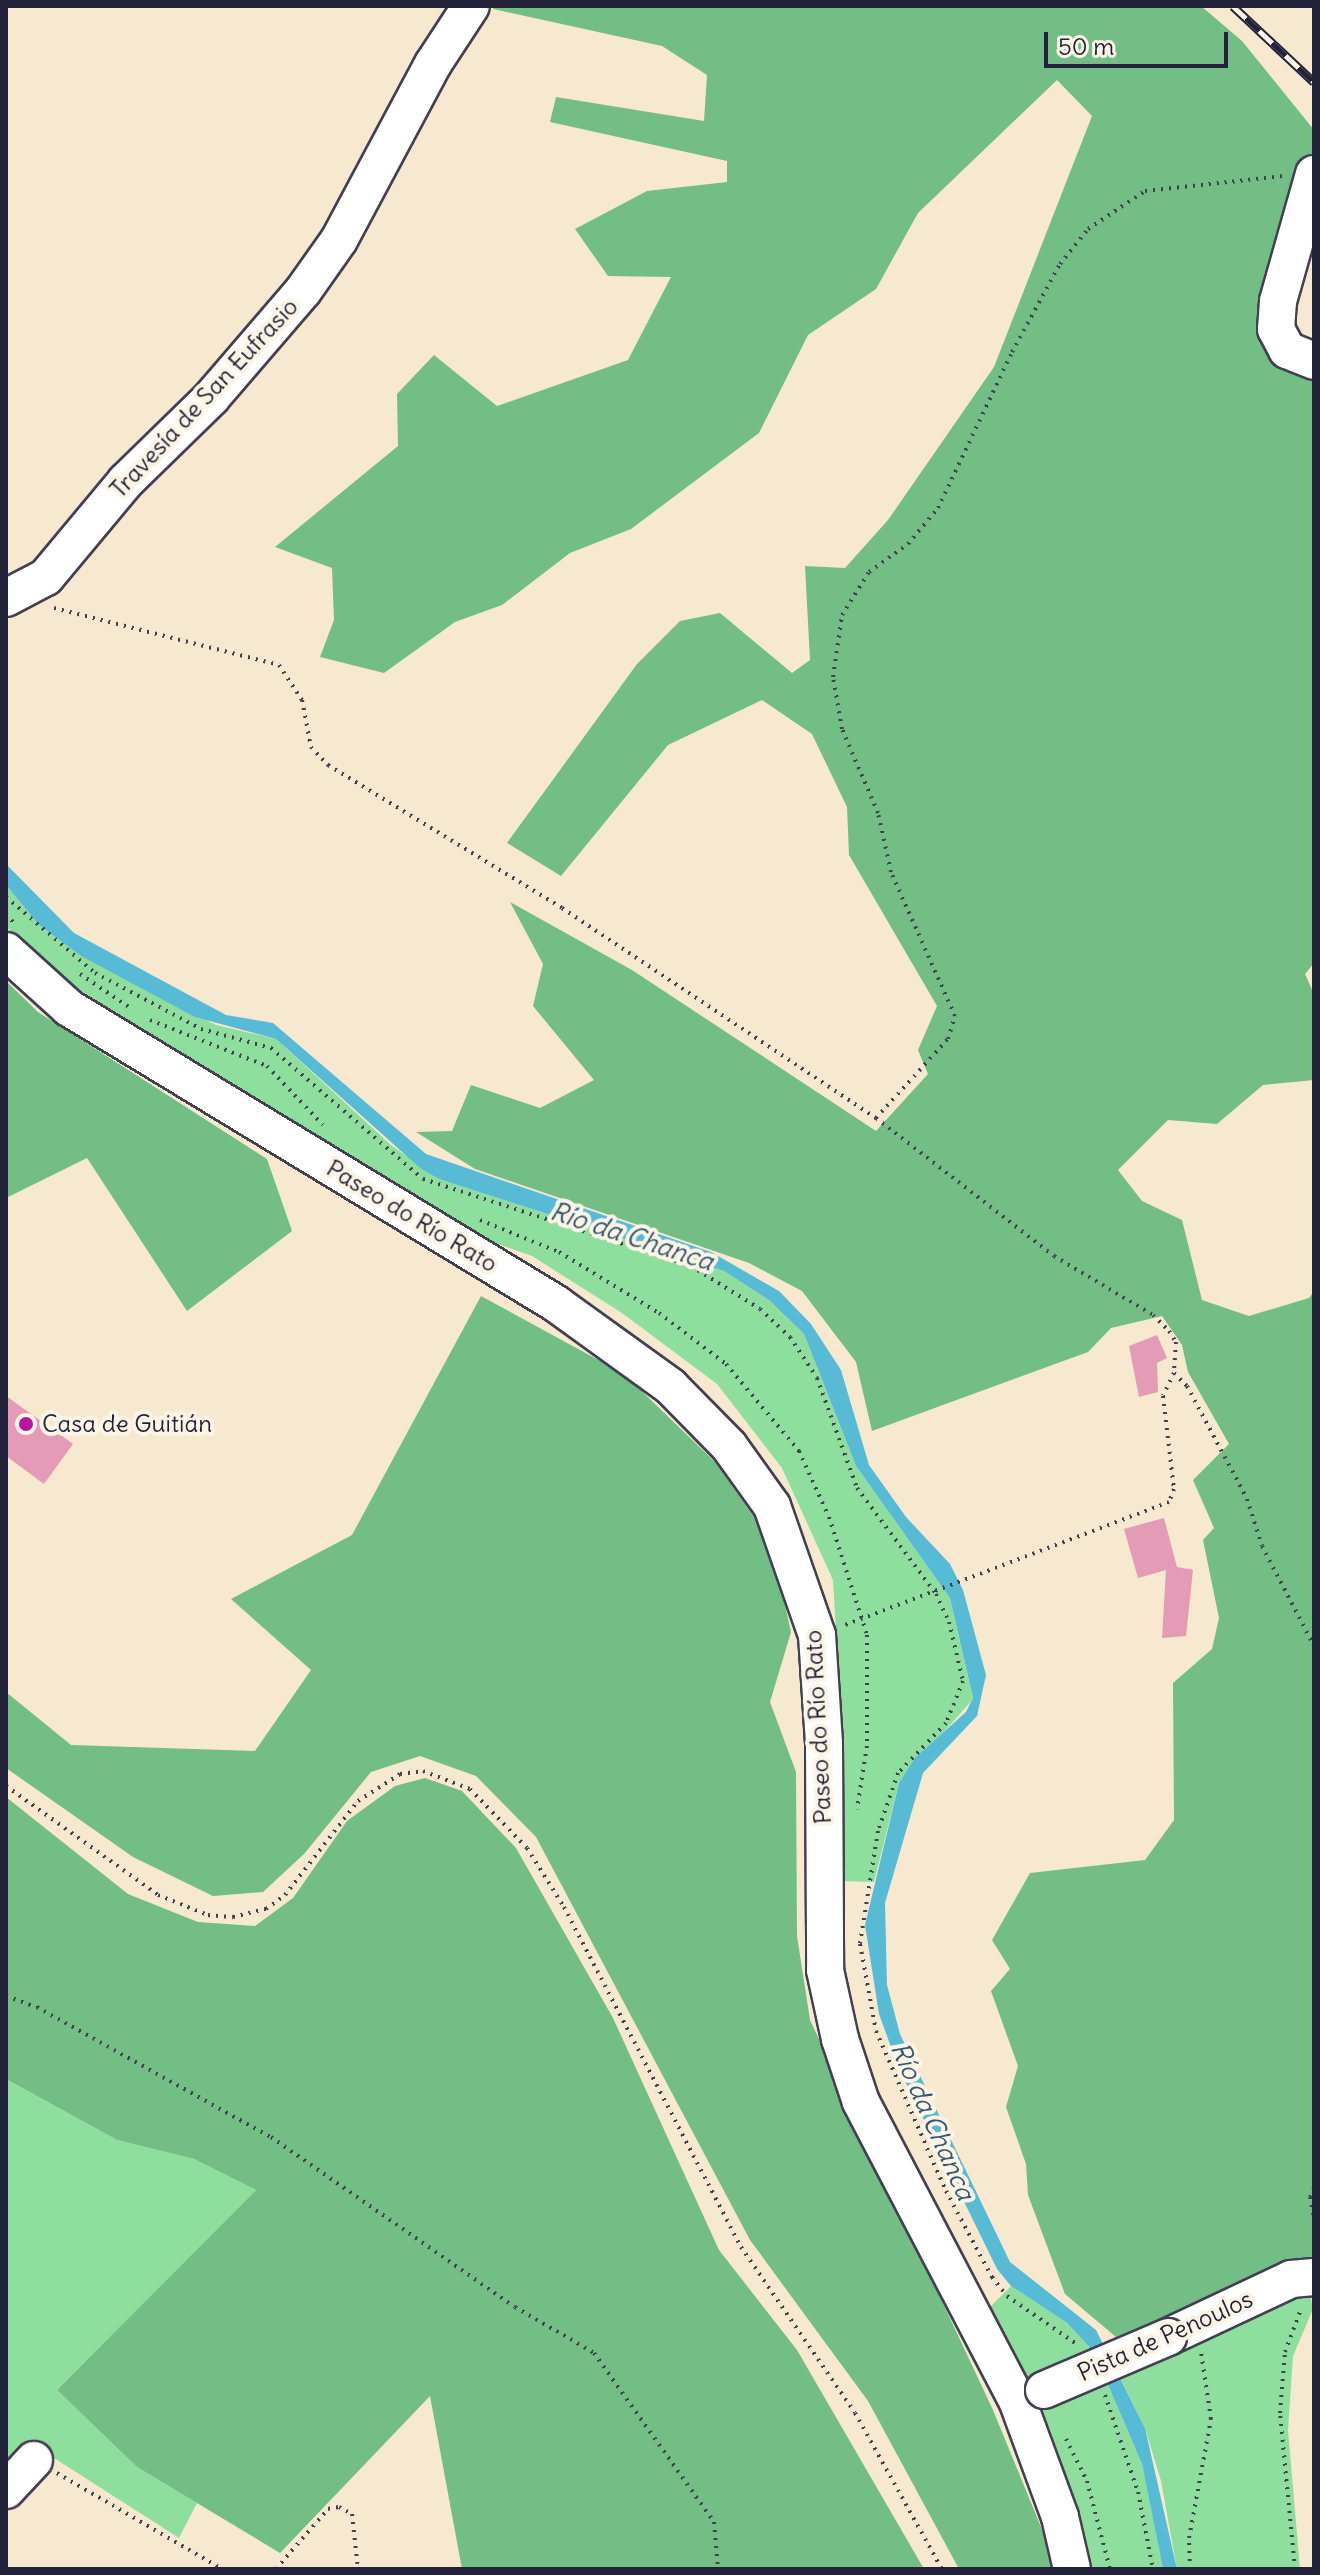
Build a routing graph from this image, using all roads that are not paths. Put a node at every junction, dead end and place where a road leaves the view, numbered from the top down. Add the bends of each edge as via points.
1 (471, 6) edge
2 (1306, 174) edge
3 (1314, 361) edge
4 (13, 595) edge
5 (12, 939) edge
6 (1311, 2286) edge
7 (1030, 2395) junction
8 (34, 2460) road end
9 (6, 2490) edge
10 (1072, 2569) edge

1 - 4 street, Travesía de San Eufrasio via 433,64 339,240 303,291 211,398
2 - 3 street via 1276,329 1287,350
5 - 7 street, Paseo do Río Rato via 69,1008 555,1303 670,1386 729,1446 772,1506 817,1635 824,1744 825,1970 840,2039 861,2102
6 - 7 street, Pista de Penoulos, bridge via 1291,2279 1182,2332
7 - 10 street, Paseo do Río Rato
8 - 9 street

